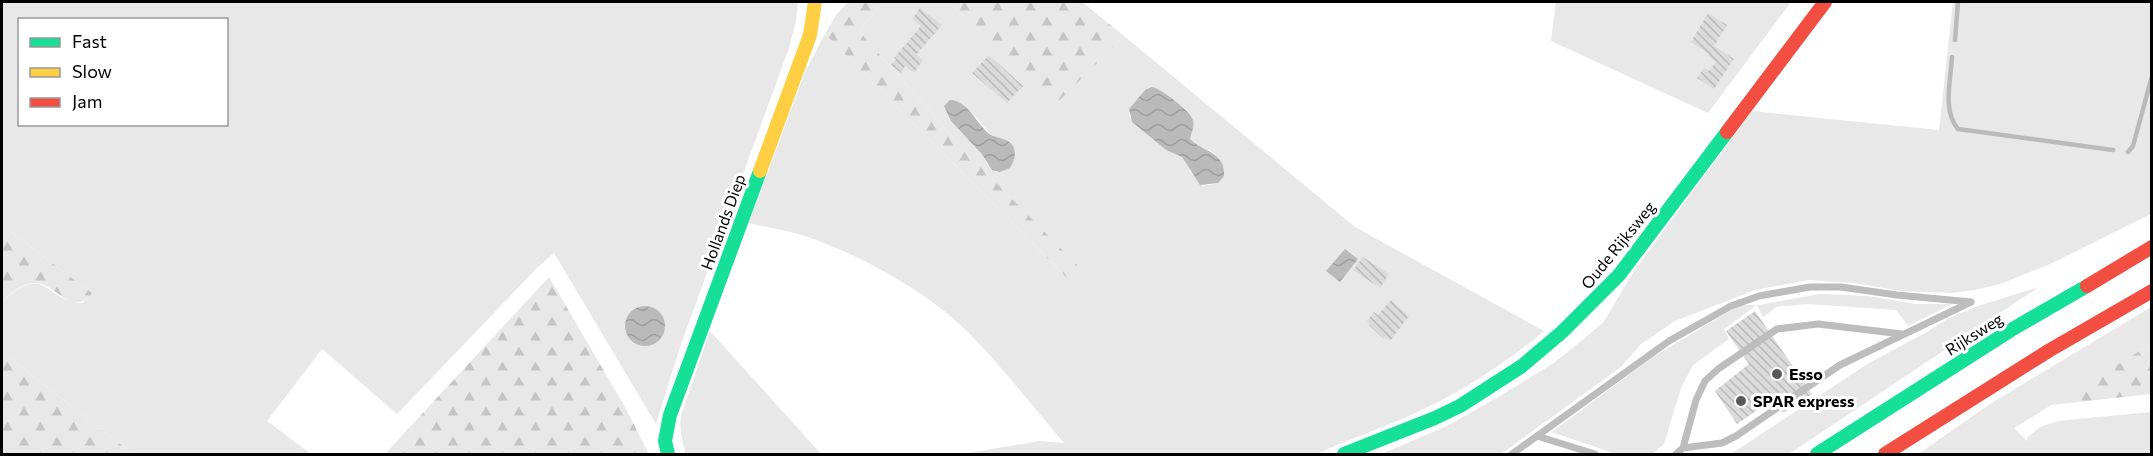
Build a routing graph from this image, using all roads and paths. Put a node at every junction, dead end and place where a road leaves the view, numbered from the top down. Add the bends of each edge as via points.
1 (815, 2) edge
2 (1826, 2) edge
3 (2151, 247) edge
4 (2151, 291) edge
5 (1902, 334) junction
6 (1537, 436) junction
7 (1683, 448) junction
8 (668, 454) edge
9 (1344, 454) edge
10 (1512, 454) edge
11 (1595, 454) edge
12 (1676, 454) edge
13 (1818, 454) edge
14 (1885, 454) edge

1 - 8 main road, Hollands Diep via 810,34 670,415 665,441
2 - 9 main road, Oude Rijksweg via 1619,275 1562,332 1522,366 1460,406
3 - 13 main road, Rijksweg via 2011,330
4 - 14 main road via 2008,375
5 - 6 lane via 1971,302 1841,287 1810,287 1759,296 1731,306 1669,341
5 - 7 lane via 1840,365 1736,436 1722,443
5 - 7 lane via 1818,324 1777,329 1706,381 1696,400
6 - 10 lane
6 - 11 lane
7 - 12 lane

